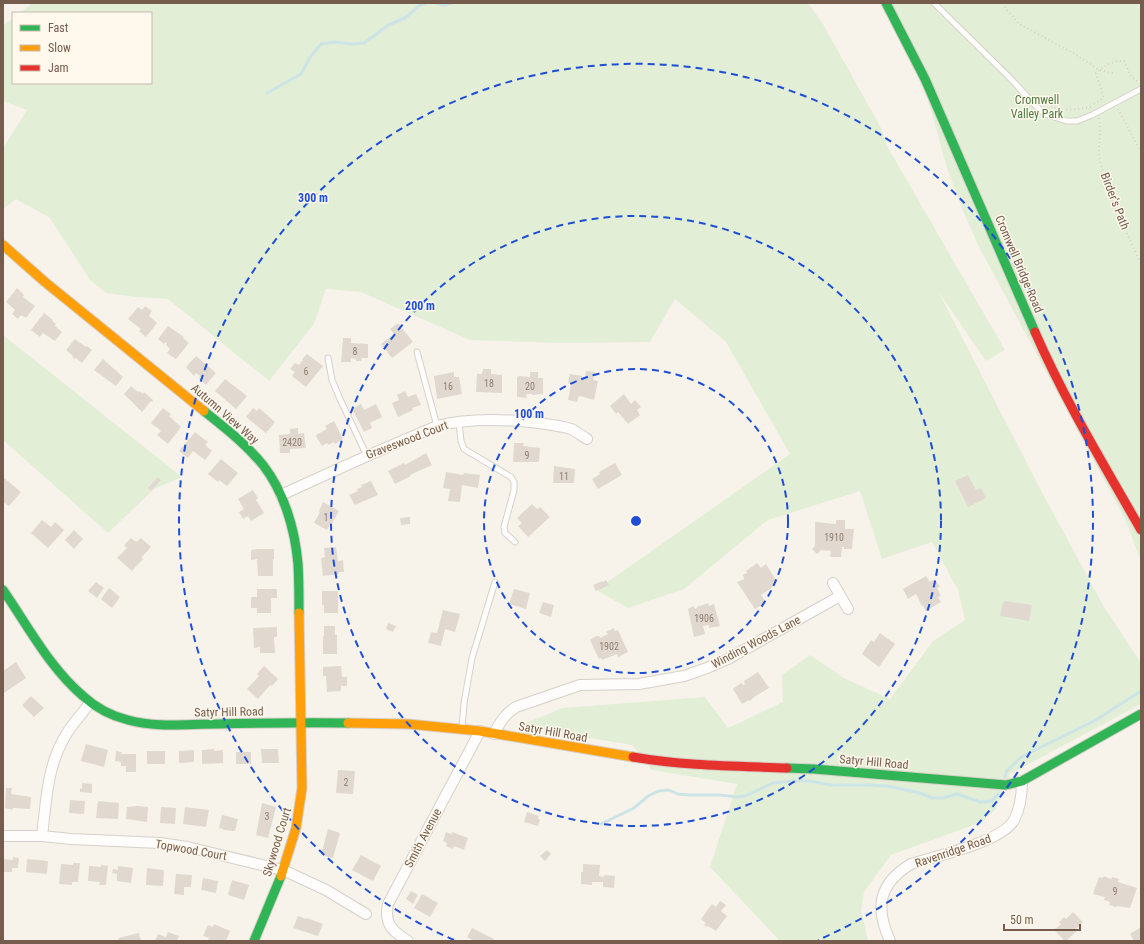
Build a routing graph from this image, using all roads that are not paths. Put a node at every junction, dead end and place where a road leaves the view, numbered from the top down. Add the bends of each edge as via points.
1 (886, 3) edge
2 (934, 3) edge
3 (1141, 89) edge
4 (3, 245) edge
5 (417, 352) dead end
6 (328, 358) dead end
7 (459, 422) junction
8 (437, 426) junction
9 (587, 439) dead end
10 (368, 456) junction
11 (281, 495) junction
12 (1141, 530) edge
13 (515, 542) dead end
14 (495, 582) dead end
15 (833, 583) dead end
16 (3, 590) edge
17 (840, 596) junction
18 (848, 609) dead end
19 (90, 703) junction
20 (1141, 714) edge
21 (300, 722) junction
22 (462, 729) junction
23 (480, 731) junction
24 (494, 734) junction
25 (1022, 781) junction
26 (3, 836) edge
27 (42, 836) junction
28 (283, 870) junction
29 (366, 914) dead end
30 (254, 941) edge
31 (408, 941) edge
32 (890, 941) edge

1 - 12 street, Cromwell Bridge Road via 928,86 1047,360
2 - 3 lane via 1045,114 1066,121 1077,121
4 - 11 street, Autumn View Way via 241,441 263,465
5 - 8 lane
6 - 10 lane via 332,380
7 - 8 street, Graveswood Court
7 - 9 street, Graveswood Court via 514,421 553,425 572,430
7 - 13 lane via 464,449 511,476 514,482 504,527 505,533
8 - 10 street, Graveswood Court
10 - 11 street, Graveswood Court
11 - 21 street, Autumn View Way via 293,530 298,564
14 - 22 lane via 472,658
15 - 17 street
16 - 19 street, Satyr Hill Road via 59,673
17 - 18 street
17 - 24 street, Winding Woods Lane via 708,668 684,676 639,684 580,685 516,707 504,716
19 - 21 street, Satyr Hill Road via 124,719 160,725
19 - 27 street via 69,729 55,755 50,772
20 - 25 street, Satyr Hill Road
21 - 22 street, Satyr Hill Road via 408,724
21 - 28 street, Skywood Court via 301,809
22 - 23 street, Satyr Hill Road
23 - 24 street, Satyr Hill Road
23 - 31 street, Smith Avenue via 388,904 387,922
24 - 25 street, Satyr Hill Road via 682,764 814,769 1002,785
25 - 32 street, Ravenridge Road via 1019,810 1006,830 982,842 911,864 900,870 892,879 886,887 880,910
26 - 27 street, Topwood Court
27 - 28 street, Topwood Court via 160,843
28 - 29 street, Topwood Court via 326,890
28 - 30 street, Skywood Court

